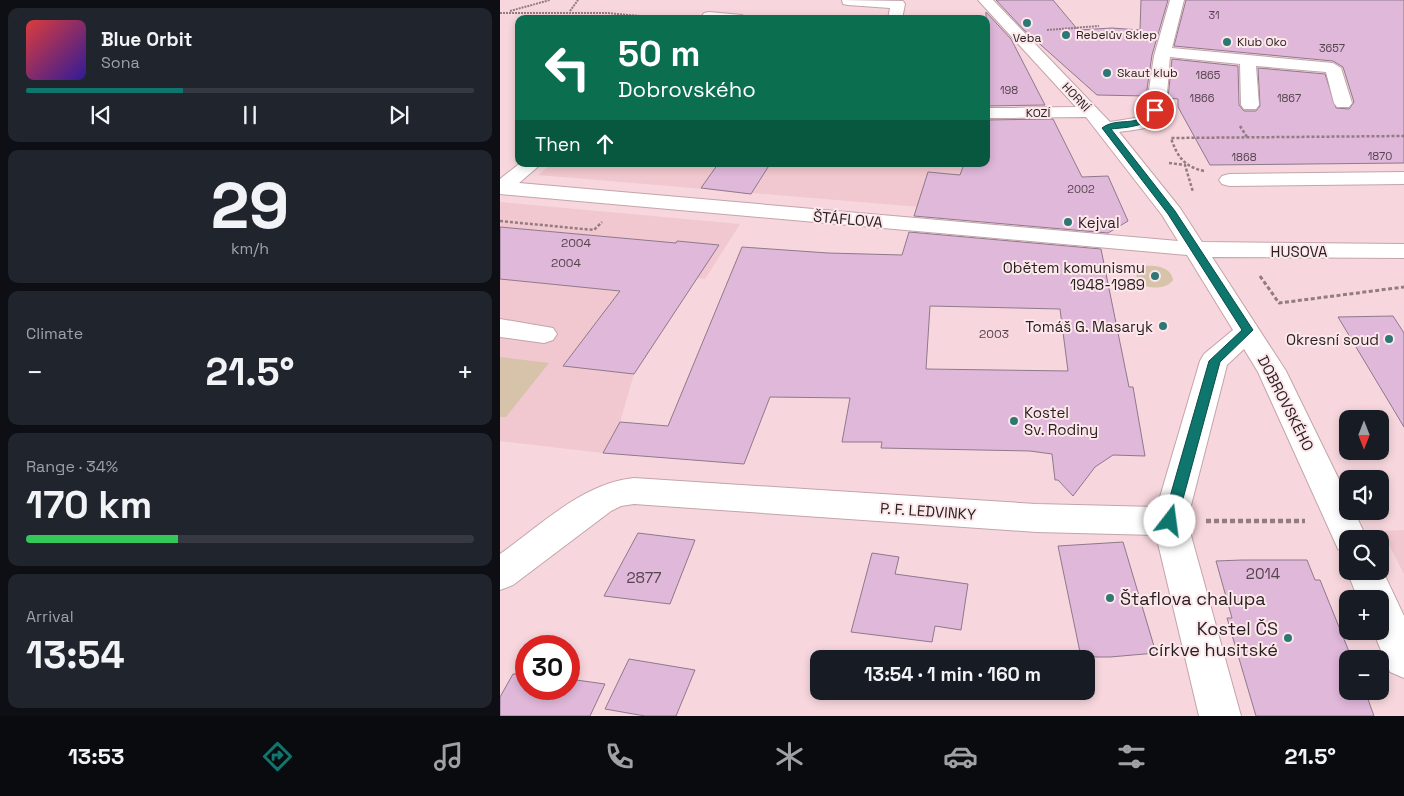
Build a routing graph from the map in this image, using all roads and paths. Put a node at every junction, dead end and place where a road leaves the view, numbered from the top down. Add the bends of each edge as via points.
1 (550, 0) edge
2 (578, 0) edge
3 (912, 0) edge
4 (985, 0) edge
5 (1177, 0) edge
6 (848, 2) dead end
7 (898, 4) junction
8 (721, 5) dead end
9 (569, 11) junction
10 (505, 12) junction
11 (500, 13) edge
12 (621, 15) edge
13 (709, 15) edge
14 (896, 15) edge
15 (1099, 26) dead end
16 (1008, 31) junction
17 (1164, 52) junction
18 (1248, 60) junction
19 (1343, 103) dead end
20 (1250, 105) dead end
21 (1090, 112) junction
22 (990, 113) edge
23 (1237, 121) dead end
24 (1106, 128) junction
25 (1404, 136) edge
26 (1248, 138) junction
27 (527, 167) edge
28 (1404, 178) edge
29 (1229, 180) joint
30 (501, 188) edge
31 (500, 221) edge
32 (594, 230) dead end
33 (1194, 249) junction
34 (1244, 251) junction
35 (1404, 251) edge
36 (1404, 287) edge
37 (500, 328) edge
38 (1248, 330) junction
39 (544, 334) dead end
40 (1170, 521) junction
41 (1346, 530) edge
42 (500, 574) edge
43 (1389, 625) edge
44 (1404, 659) edge
45 (1220, 716) edge

1 - 10 path
2 - 9 path
3 - 7 street
4 - 16 street, HORNÍ
5 - 17 street
6 - 7 street
7 - 14 street
8 - 13 street
9 - 10 path
9 - 12 path
10 - 11 path
15 - 16 path via 1029,31 1028,34
16 - 21 street, HORNÍ
17 - 18 street
17 - 24 street via 1155,110 1150,118
18 - 19 street via 1333,68
18 - 20 street
21 - 22 street, KOZÍ
21 - 24 street, HORNÍ
23 - 26 path
24 - 33 street, HORNÍ via 1172,213
25 - 26 path
26 - 29 path via 1171,138 1179,160 1185,166 1224,172
27 - 30 street
28 - 29 street
30 - 33 street, ŠTÁFLOVA
31 - 32 path
33 - 34 street, HUSOVA
33 - 38 street, DOBROVSKÉHO
34 - 35 street, HUSOVA
34 - 36 path via 1279,303
37 - 39 street
38 - 40 street via 1214,361
38 - 41 street, DOBROVSKÉHO via 1272,370
40 - 41 path
40 - 42 street, P. F. LEDVINKY via 1036,518 634,491 616,493 599,501
40 - 45 street
43 - 44 street

